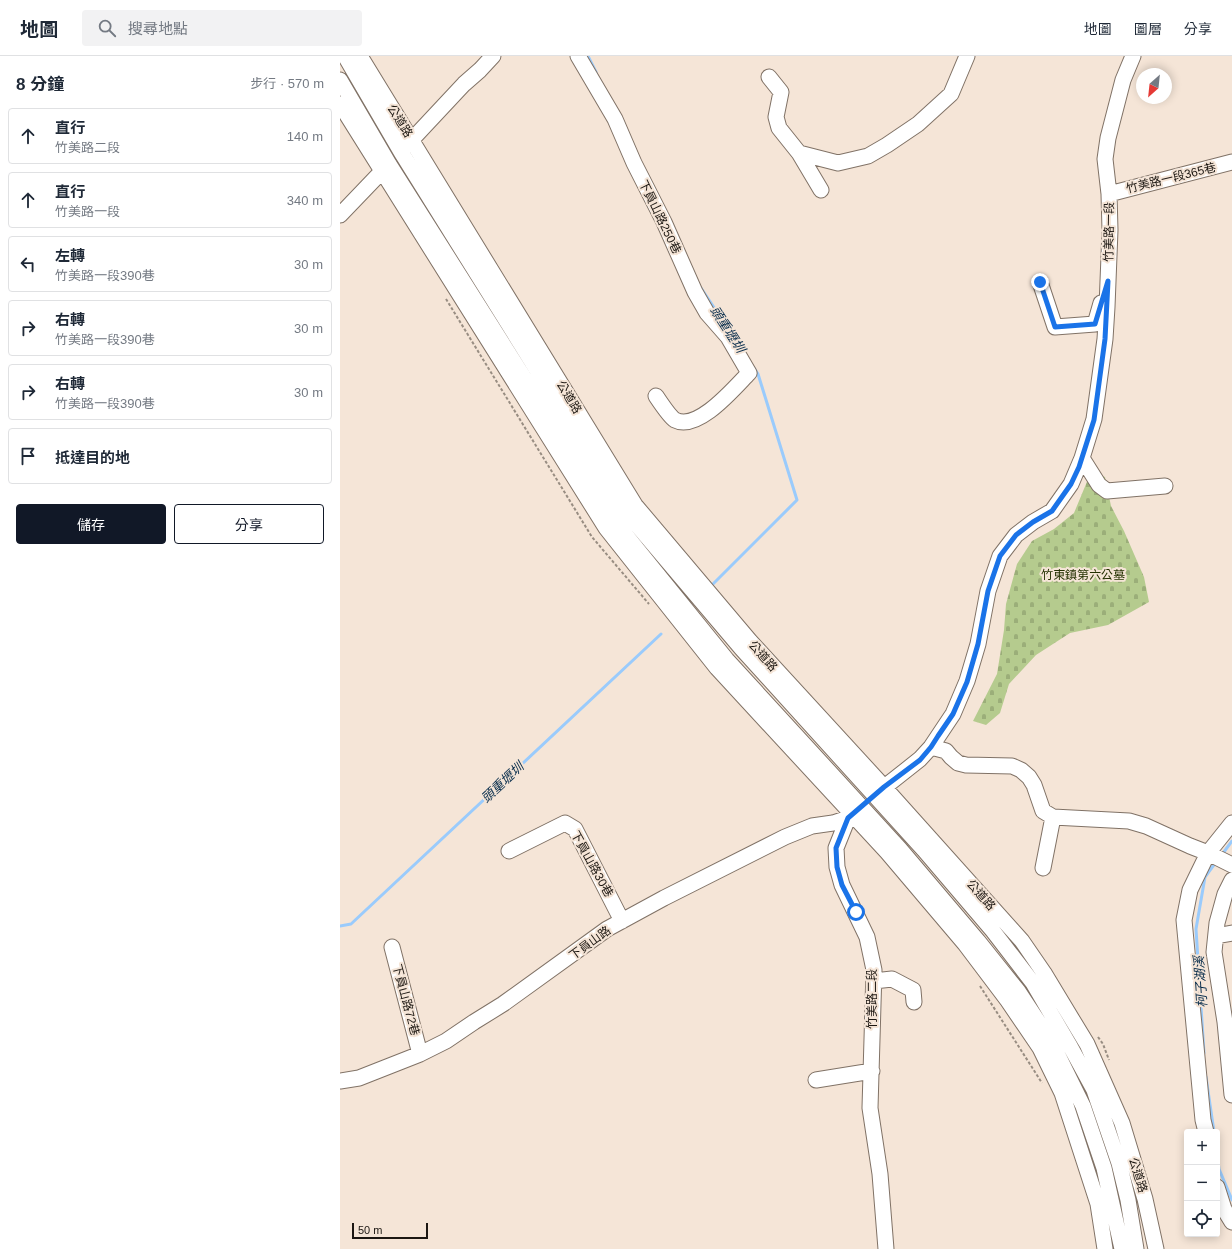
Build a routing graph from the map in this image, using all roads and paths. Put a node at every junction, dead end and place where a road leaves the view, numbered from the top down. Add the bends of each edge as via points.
1 (345, 56) edge
2 (360, 56) edge
3 (493, 56) edge
4 (578, 56) edge
5 (967, 56) edge
6 (1132, 56) edge
7 (769, 77) dead end
8 (340, 80) edge
9 (340, 104) edge
10 (412, 140) junction
11 (401, 152) junction
12 (798, 153) junction
13 (1232, 162) edge
14 (385, 168) junction
15 (821, 190) dead end
16 (1109, 194) junction
17 (340, 215) edge
18 (1108, 281) junction
19 (1040, 282) dead end
20 (656, 396) dead end
21 (1082, 458) junction
22 (1165, 486) dead end
23 (931, 747) junction
24 (879, 791) junction
25 (854, 813) junction
26 (1054, 817) junction
27 (1232, 823) edge
28 (509, 852) dead end
29 (1208, 853) junction
30 (1232, 865) edge
31 (1044, 868) dead end
32 (1232, 880) edge
33 (1232, 918) edge
34 (622, 921) junction
35 (1216, 929) junction
36 (1232, 933) edge
37 (392, 946) dead end
38 (874, 981) junction
39 (914, 1002) dead end
40 (1094, 1031) dead end
41 (420, 1054) junction
42 (1111, 1066) dead end
43 (872, 1071) junction
44 (816, 1080) dead end
45 (340, 1081) edge
46 (1232, 1095) edge
47 (1205, 1129) edge
48 (1220, 1196) edge
49 (1232, 1222) edge
50 (886, 1249) edge
51 (1105, 1249) edge
52 (1122, 1249) edge
53 (1136, 1249) edge
54 (1156, 1249) edge

1 - 11 street, 公道路
2 - 10 street, 公道路
3 - 10 street
4 - 20 street, 下員山路250巷 via 615,119 695,292 707,313 728,337 749,373 726,398 695,419 684,422 674,420
5 - 12 street via 950,94 918,124 868,156 838,163
6 - 16 street, 竹美路一段 via 1108,138 1105,159
7 - 12 street via 781,92 776,117 779,128
8 - 14 street
9 - 14 street
10 - 11 street
10 - 24 street, 公道路 via 635,505
11 - 14 street
11 - 24 street, 公道路 via 625,511 740,648
12 - 15 street
13 - 16 street, 竹美路一段365巷
14 - 17 street
14 - 25 street via 616,523
16 - 18 street, 竹美路一段
18 - 19 street via 1095,324 1055,327
18 - 21 street, 竹美路一段 via 1105,339 1094,420
21 - 22 street via 1099,485 1107,491
21 - 23 street, 竹美路一段 via 1071,484 1052,511 1016,535 1000,556 988,591 978,644 967,682 953,714
23 - 24 street, 竹美路二段 via 920,760
23 - 26 street via 946,751 958,762 966,765 1012,766 1020,770 1034,785 1043,811
24 - 25 street, 竹美路二段
24 - 53 street, 公道路 via 1033,983 1070,1046 1094,1090 1119,1162
24 - 54 street, 公道路 via 1022,941 1087,1044 1122,1123 1145,1199
25 - 34 street, 下員山路 via 833,823 812,826 785,837
25 - 38 street, 竹美路二段 via 836,848 837,867 842,885 867,937
25 - 51 street via 965,944 1040,1048 1062,1094 1098,1204
25 - 52 street via 900,849 978,940 1018,991 1051,1041 1083,1106 1104,1168
26 - 29 street via 1129,821
26 - 31 street
27 - 29 street
28 - 34 street, 下員山路30巷 via 565,823 575,829
29 - 30 street
29 - 47 street via 1190,890 1184,920
32 - 35 street via 1225,894
33 - 35 street
34 - 41 street, 下員山路 via 607,929 503,1004 446,1041
35 - 36 street
35 - 46 street via 1214,952 1225,1022
37 - 41 street, 下員山路72巷
38 - 39 street via 892,979 906,986 912,990
38 - 43 street, 竹美路二段
40 - 42 path via 1103,1044
41 - 45 street, 下員山路 via 359,1078
43 - 44 street
43 - 50 street, 竹美路二段 via 870,1108 880,1174
48 - 49 street

